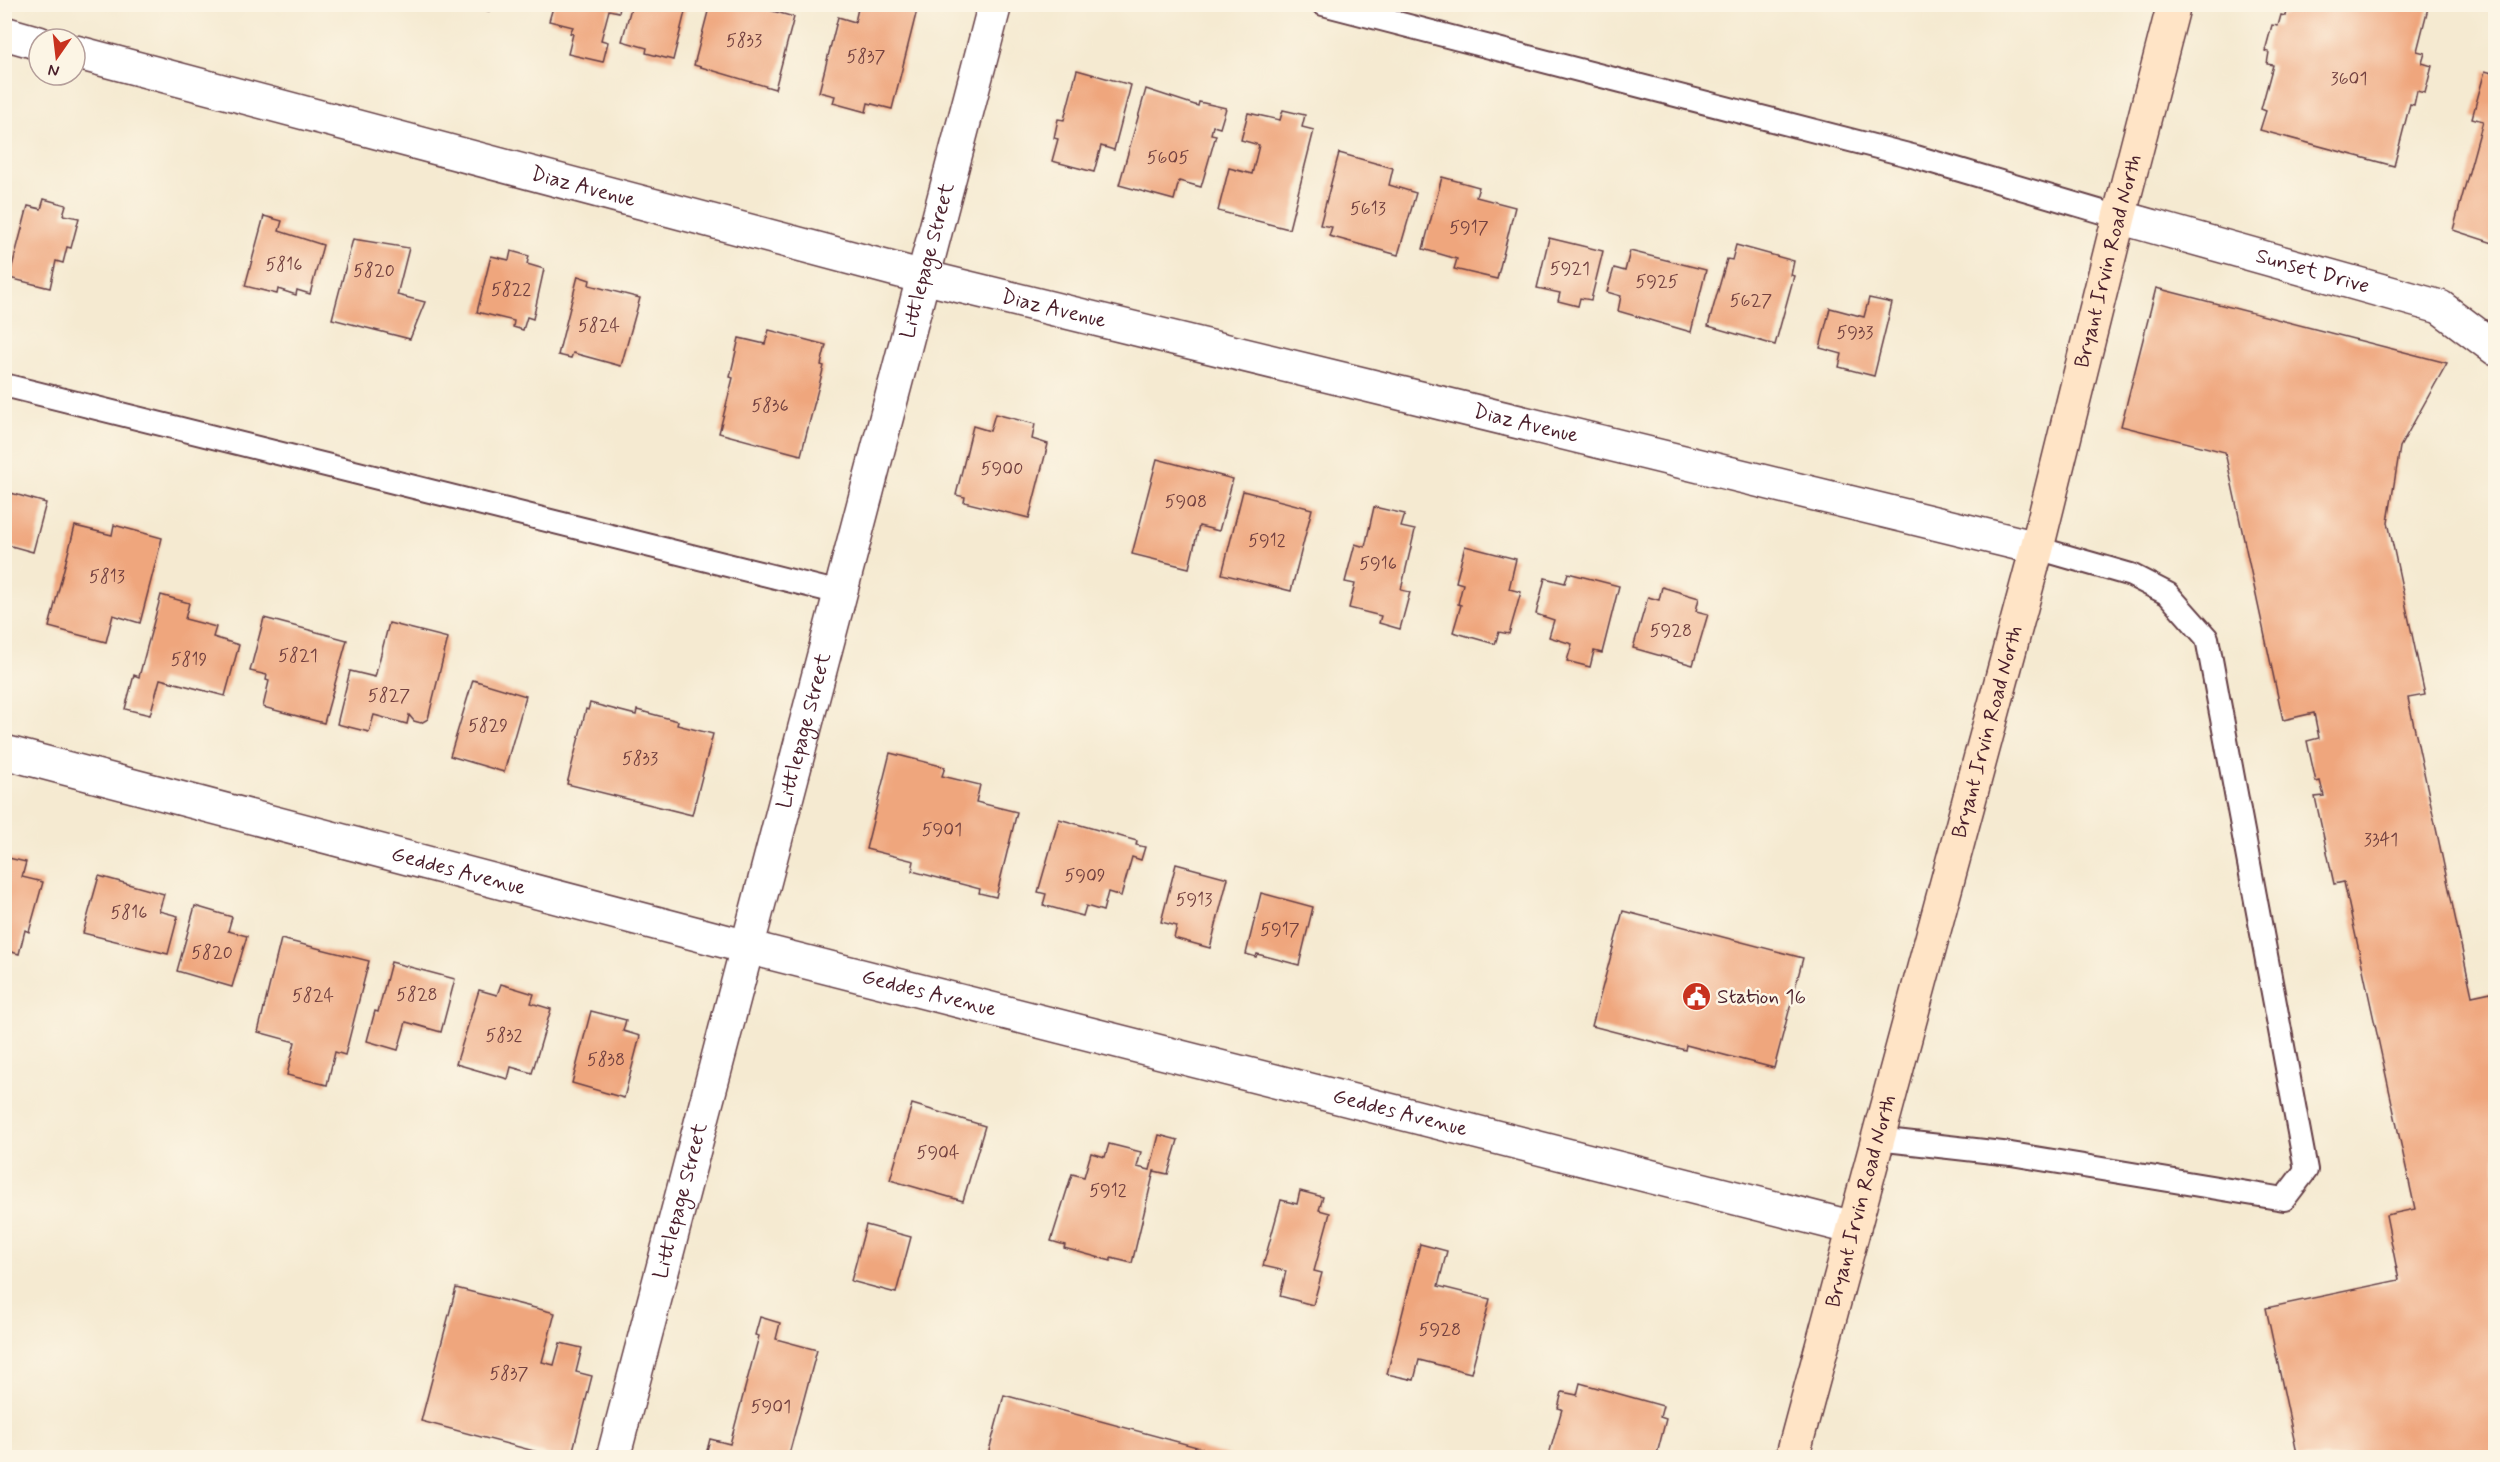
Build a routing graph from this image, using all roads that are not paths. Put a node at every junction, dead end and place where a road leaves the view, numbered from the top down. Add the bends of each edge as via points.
1 (995, 4) edge
2 (1323, 4) edge
3 (2174, 4) edge
4 (4, 33) edge
5 (27, 40) edge
6 (87, 55) edge
7 (2119, 217) junction
8 (923, 277) junction
9 (2496, 349) edge
10 (4, 385) edge
11 (2037, 548) junction
12 (840, 593) junction
13 (4, 752) edge
14 (747, 946) junction
15 (1877, 1140) junction
16 (1854, 1228) junction
17 (613, 1458) edge
18 (1792, 1458) edge

1 - 8 street, Littlepage Street
2 - 7 lane via 1916,157
3 - 7 main road, Bryant Irvin Road North
4 - 5 street
6 - 8 street, Diaz Avenue
7 - 9 street, Sunset Drive via 2440,307
7 - 11 main road, Bryant Irvin Road North
8 - 11 street, Diaz Avenue
8 - 12 street, Littlepage Street
10 - 12 lane
11 - 15 main road, Bryant Irvin Road North
11 - 15 lane via 2132,575 2168,594 2207,638 2306,1170 2284,1199 2011,1154
12 - 14 street, Littlepage Street
13 - 14 street, Geddes Avenue
14 - 16 street, Geddes Avenue
14 - 17 street, Littlepage Street
15 - 16 main road, Bryant Irvin Road North
16 - 18 main road, Bryant Irvin Road North

